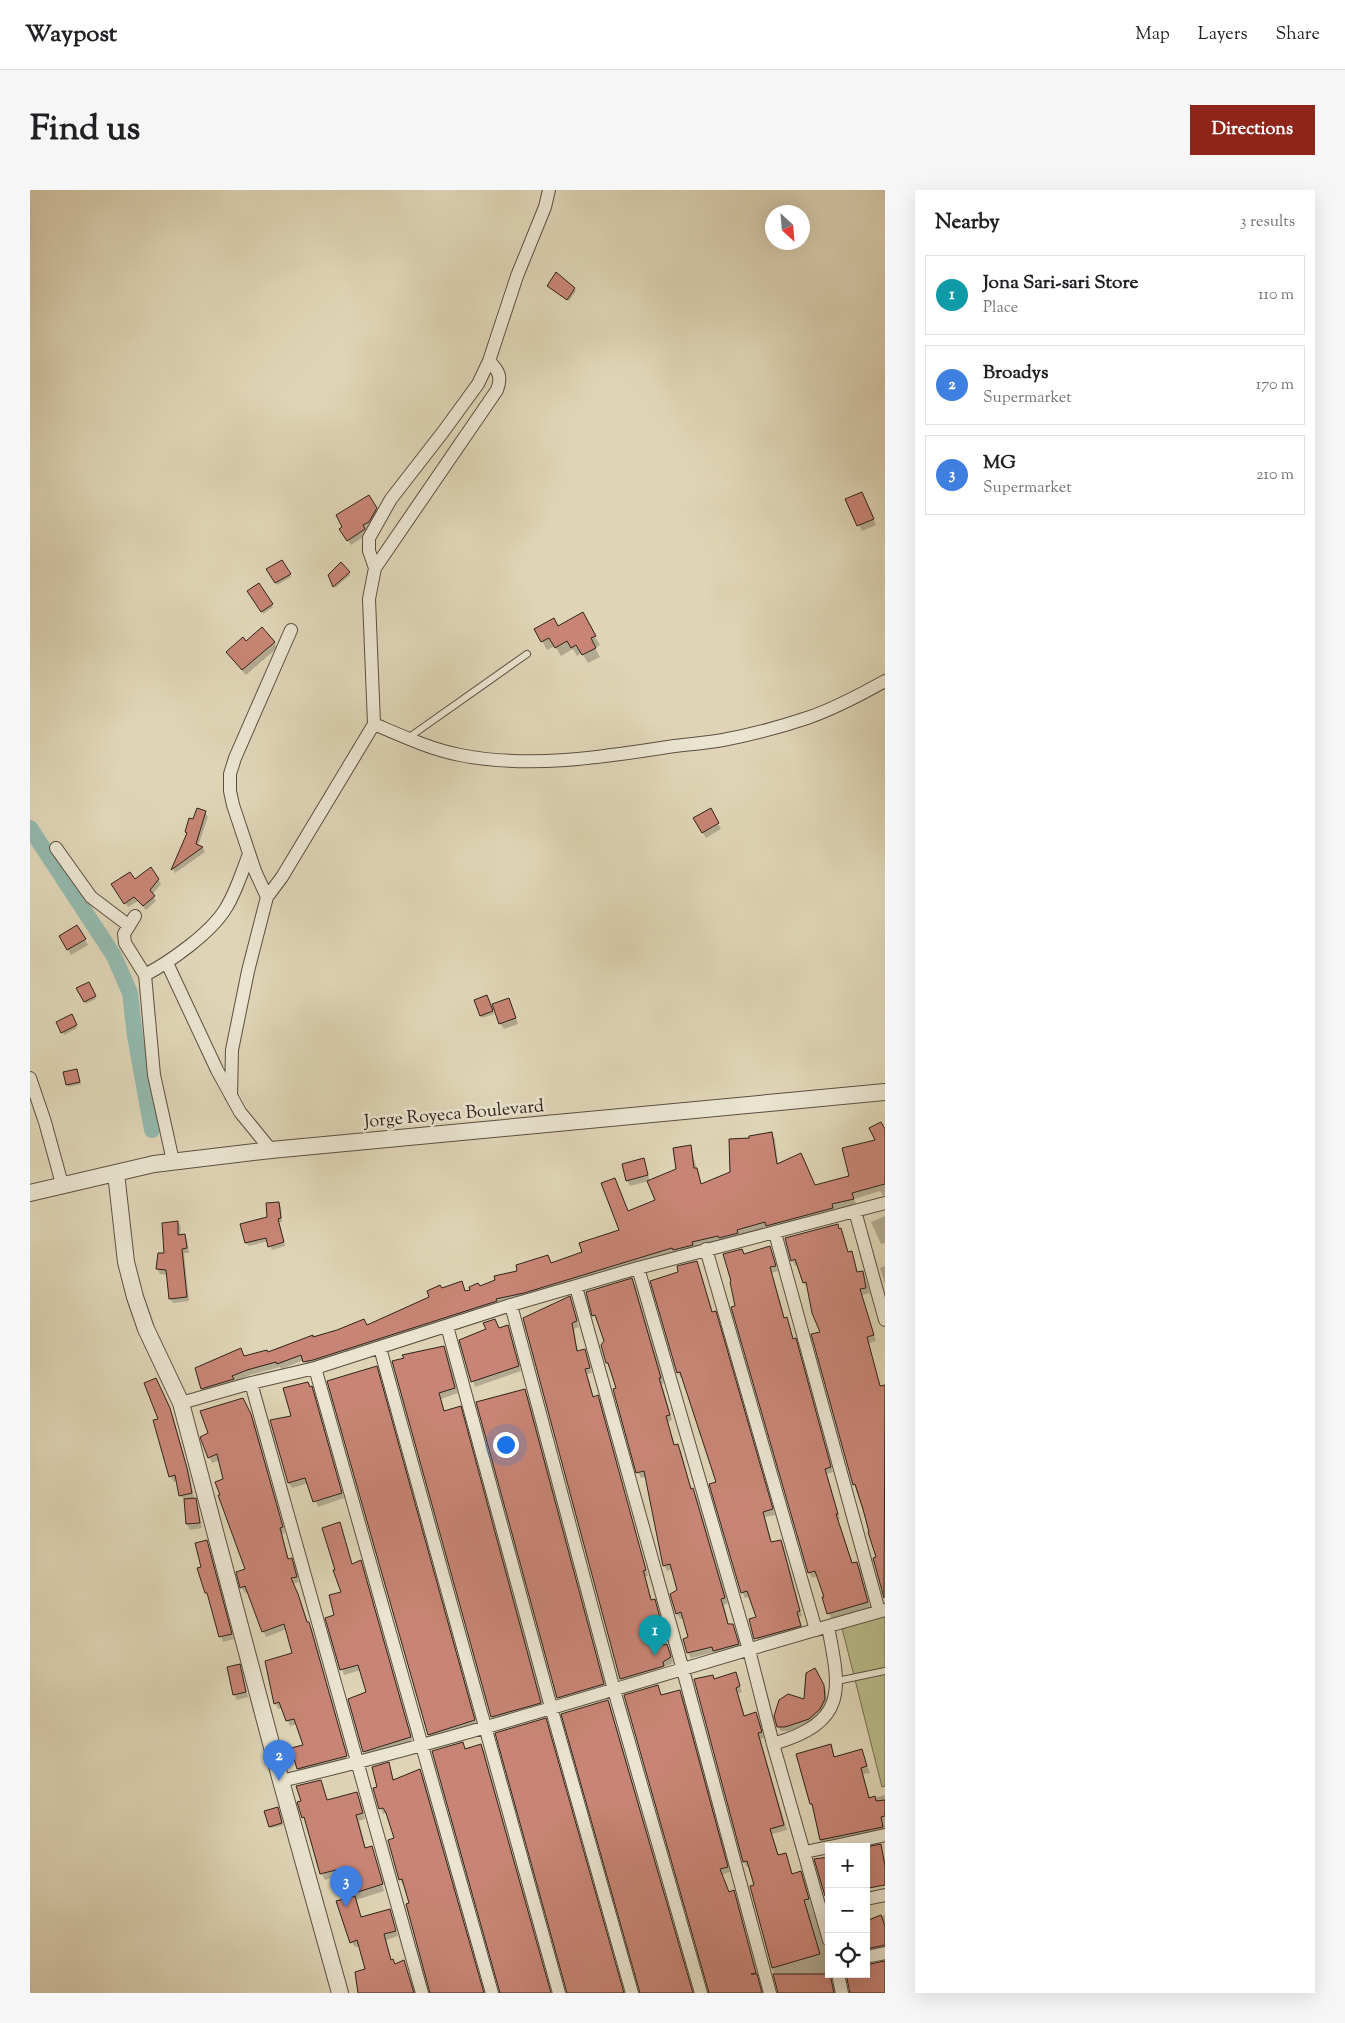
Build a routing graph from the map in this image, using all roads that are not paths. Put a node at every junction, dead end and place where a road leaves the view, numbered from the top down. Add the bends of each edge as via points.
1 (549, 190) edge
2 (489, 361) junction
3 (375, 568) junction
4 (291, 630) dead end
5 (527, 654) dead end
6 (885, 681) edge
7 (374, 724) junction
8 (408, 738) junction
9 (56, 848) dead end
10 (249, 854) junction
11 (267, 897) junction
12 (167, 963) junction
13 (145, 975) junction
14 (30, 1078) edge
15 (885, 1092) edge
16 (231, 1096) junction
17 (272, 1150) junction
18 (172, 1161) junction
19 (116, 1173) junction
20 (62, 1184) junction
21 (30, 1193) edge
22 (885, 1204) edge
23 (855, 1211) junction
24 (775, 1233) junction
25 (706, 1249) junction
26 (638, 1268) junction
27 (576, 1287) junction
28 (511, 1305) junction
29 (885, 1320) edge
30 (447, 1326) junction
31 (380, 1348) junction
32 (316, 1368) junction
33 (251, 1383) junction
34 (181, 1403) junction
35 (882, 1611) edge
36 (822, 1629) junction
37 (749, 1650) junction
38 (682, 1670) junction
39 (885, 1671) edge
40 (837, 1681) junction
41 (614, 1690) junction
42 (551, 1708) junction
43 (486, 1726) junction
44 (773, 1744) junction
45 (421, 1745) junction
46 (356, 1763) junction
47 (281, 1780) junction
48 (885, 1835) edge
49 (848, 1843) edge
50 (825, 1848) edge
51 (805, 1852) junction
52 (885, 1895) edge
53 (870, 1898) edge
54 (824, 1907) edge
55 (828, 1933) edge
56 (885, 1953) edge
57 (870, 1956) edge
58 (839, 1978) edge
59 (340, 1993) edge
60 (422, 1993) edge
61 (492, 1993) edge
62 (559, 1993) edge
63 (632, 1993) edge
64 (701, 1993) edge
65 (770, 1993) edge
66 (842, 1993) edge

1 - 2 street
2 - 3 street via 469,398 391,499 368,538
2 - 3 street via 500,374 497,390
3 - 7 street via 369,599
4 - 10 street via 230,774 233,805
5 - 8 lane
6 - 8 street via 845,703 808,718 724,740 631,753 538,761 493,760 451,753
7 - 8 street
7 - 11 street
9 - 13 street via 91,897 132,921 124,934 125,943
10 - 11 street
10 - 12 street via 218,920
11 - 16 street via 236,1027
12 - 13 street
12 - 16 street
13 - 18 street via 154,1075
14 - 20 street
15 - 17 street, Jorge Royeca Boulevard
16 - 17 street via 249,1125
17 - 18 street, Jorge Royeca Boulevard
18 - 19 street, Jorge Royeca Boulevard
19 - 20 street, Jorge Royeca Boulevard
19 - 34 street via 126,1262 135,1297 146,1329
20 - 21 street, Jorge Royeca Boulevard
22 - 23 street
23 - 24 street
23 - 29 street
24 - 25 street
24 - 35 street
25 - 26 street
25 - 36 street
26 - 27 street
26 - 37 street
27 - 28 street
27 - 38 street
28 - 30 street
28 - 41 street
30 - 31 street
30 - 42 street
31 - 32 street
31 - 43 street
32 - 33 street
32 - 45 street
33 - 34 street
33 - 46 street
34 - 47 street
35 - 36 street
36 - 37 street
36 - 40 street
37 - 38 street
37 - 44 street
38 - 41 street
38 - 65 street
39 - 40 lane
40 - 44 street via 836,1699 829,1712 814,1726
41 - 42 street
41 - 64 street
42 - 43 street
42 - 63 street
43 - 45 street
43 - 62 street
44 - 51 street
45 - 46 street
45 - 61 street
46 - 47 street
46 - 60 street
47 - 59 street
48 - 49 street
50 - 51 street
51 - 54 street
52 - 53 street
54 - 55 street
56 - 57 street
58 - 66 street

